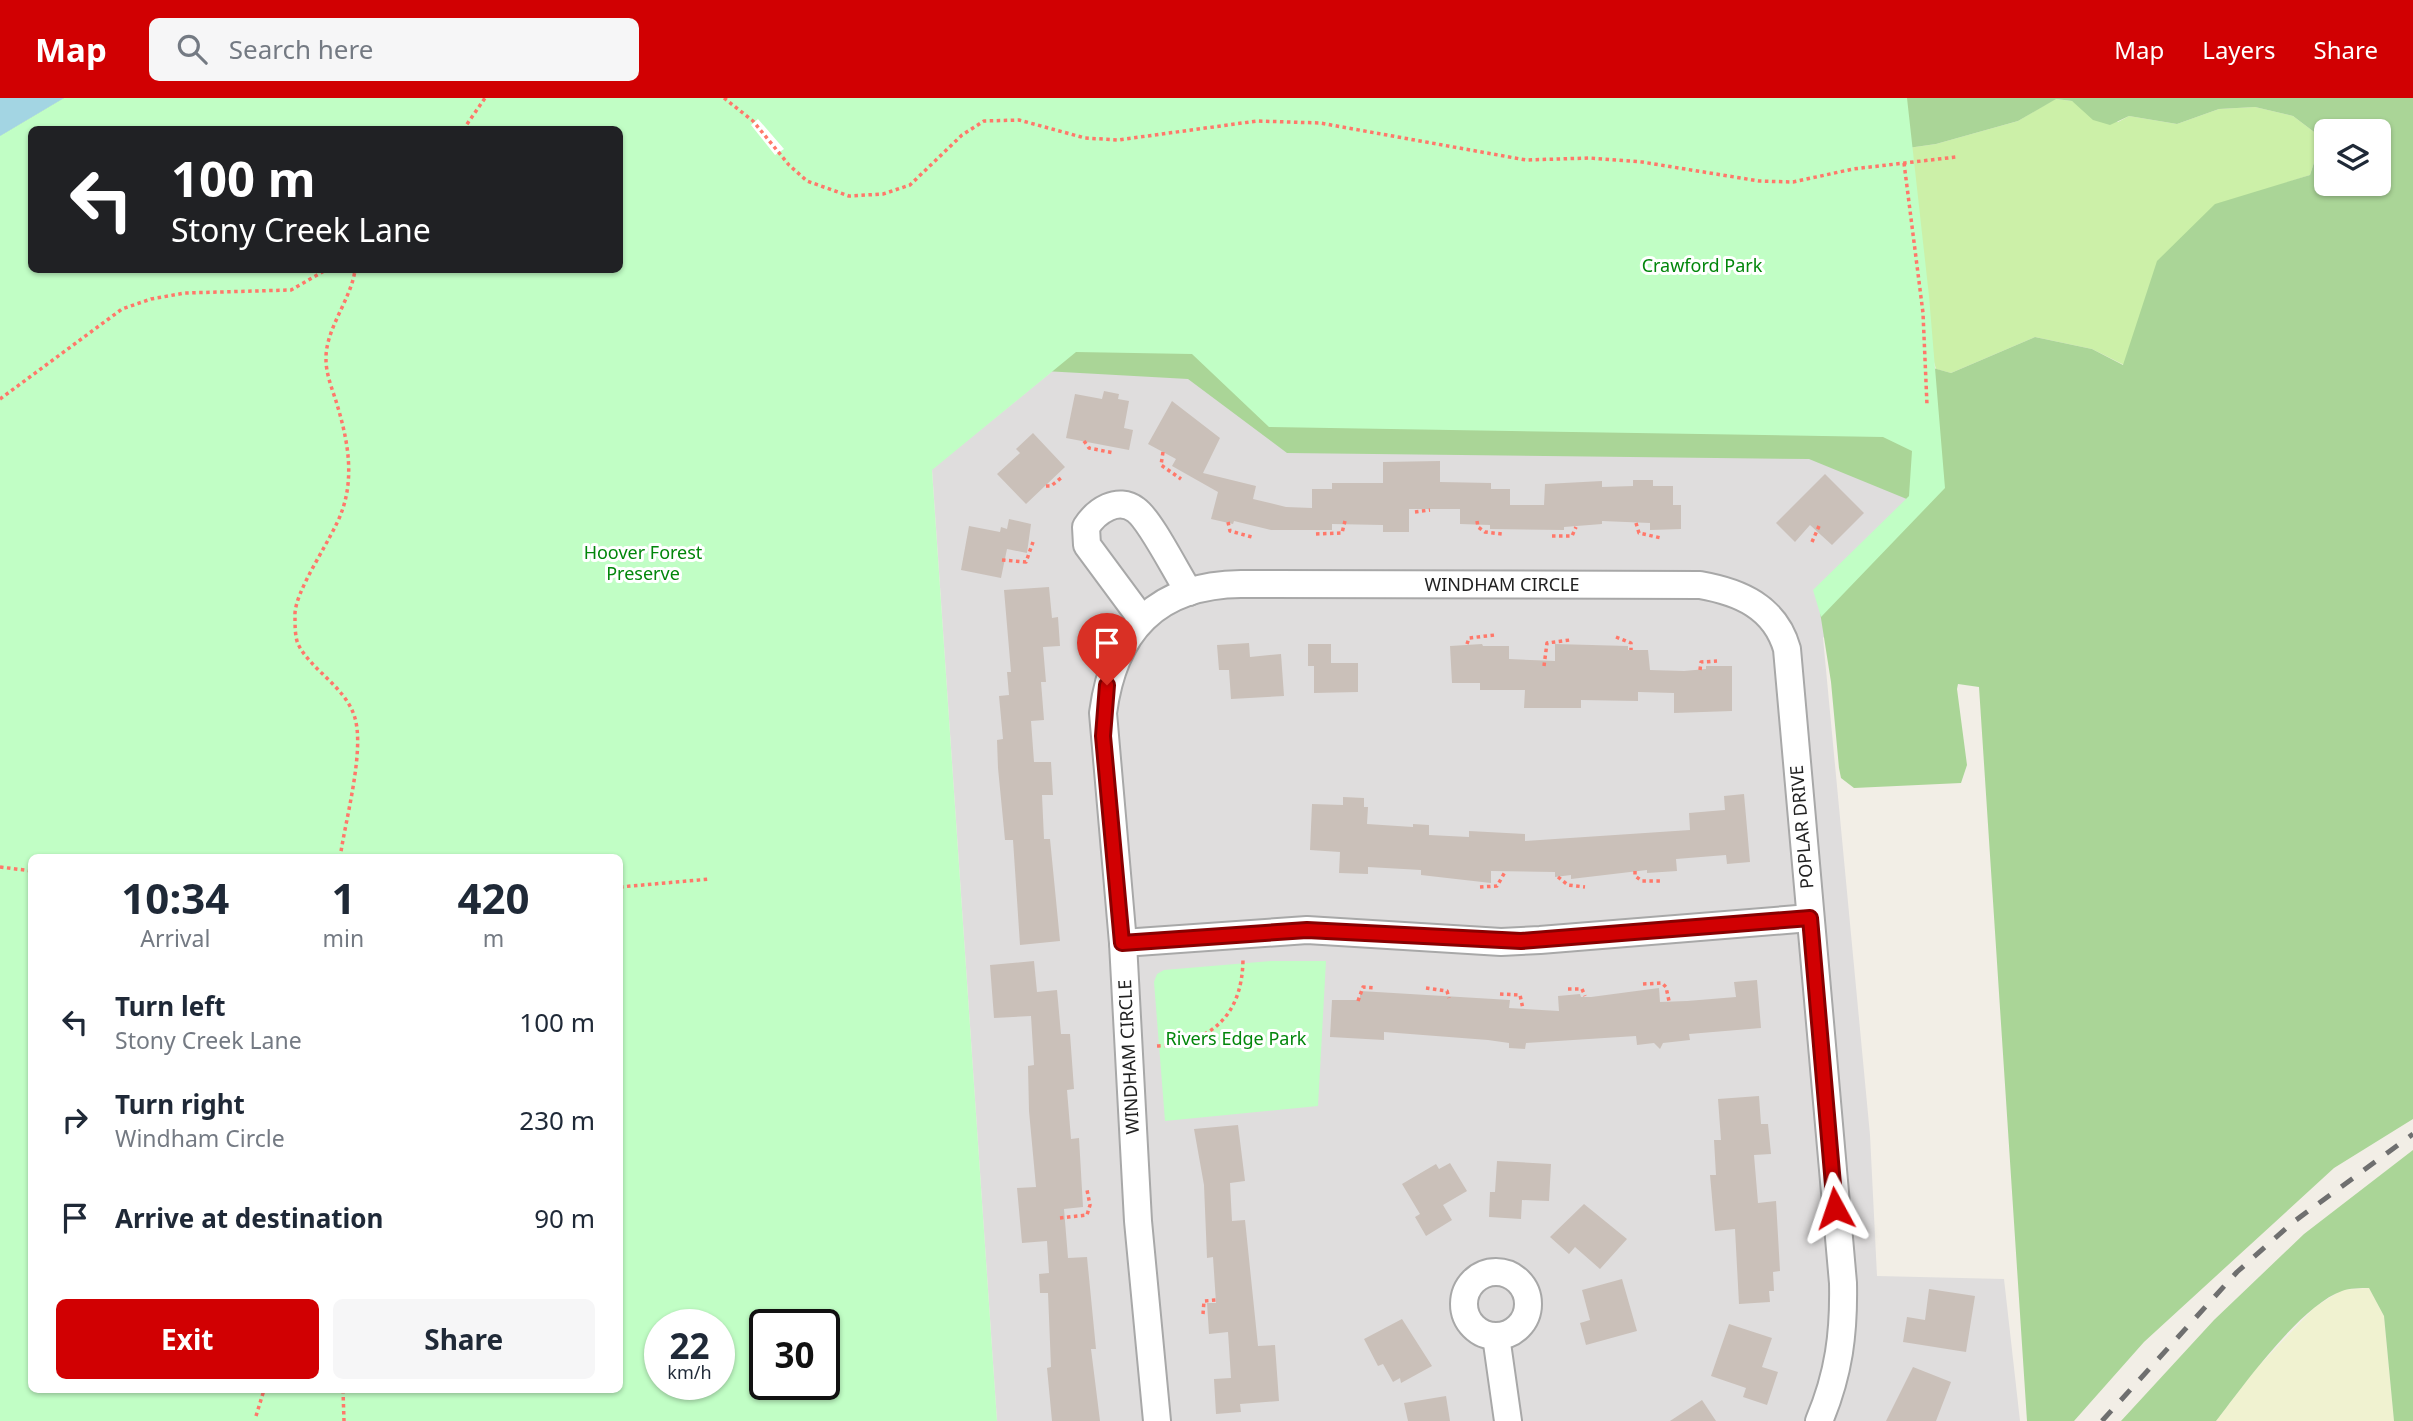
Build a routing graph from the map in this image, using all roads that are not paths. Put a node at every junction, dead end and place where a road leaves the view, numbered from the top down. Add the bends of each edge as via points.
1 (1189, 592) junction
2 (1142, 618) junction
3 (1787, 649) joint
4 (1810, 918) junction
5 (1122, 943) junction
6 (1496, 1336) dead end
7 (1157, 1421) edge
8 (1508, 1421) edge
9 (1819, 1421) edge

1 - 2 street, WINDHAM CIRCLE
1 - 2 street via 1139,512 1121,505 1100,511 1086,527 1087,545
1 - 3 street, WINDHAM CIRCLE via 1241,584 1700,585 1744,597 1764,609 1776,622
2 - 5 street, WINDHAM CIRCLE via 1115,662 1103,713
3 - 4 street, POPLAR DRIVE
4 - 5 street via 1540,940 1307,930
4 - 9 street, POPLAR DRIVE via 1844,1317 1841,1354
5 - 7 street, WINDHAM CIRCLE via 1138,1221
6 - 8 street

